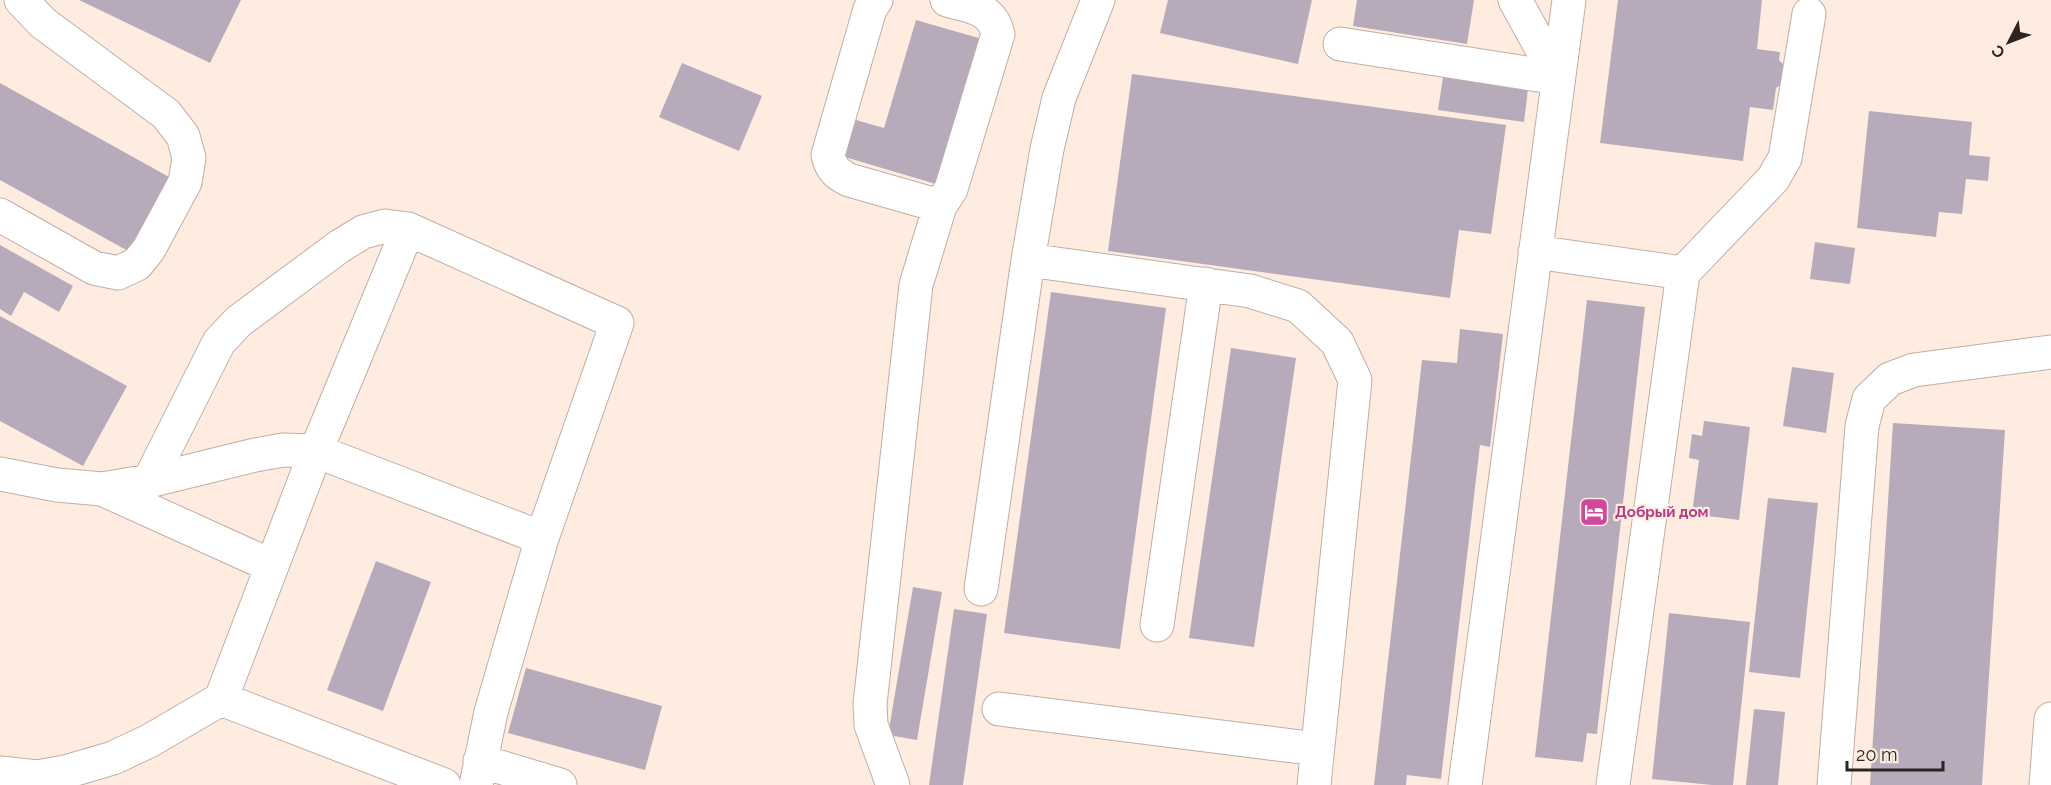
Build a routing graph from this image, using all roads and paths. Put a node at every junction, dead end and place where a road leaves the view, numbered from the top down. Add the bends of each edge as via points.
1 (21, 0) edge
2 (876, 0) edge
3 (947, 0) edge
4 (1098, 0) edge
5 (1515, 0) edge
6 (1569, 0) edge
7 (1809, 14) dead end
8 (1340, 44) dead end
9 (1558, 78) junction
10 (940, 206) junction
11 (0, 215) edge
12 (408, 229) junction
13 (1535, 252) junction
14 (1028, 260) junction
15 (1683, 273) junction
16 (1206, 284) junction
17 (2051, 352) edge
18 (316, 451) junction
19 (0, 474) edge
20 (149, 481) junction
21 (102, 489) junction
22 (542, 538) junction
23 (272, 566) junction
24 (981, 589) dead end
25 (1156, 625) dead end
26 (221, 699) junction
27 (999, 709) dead end
28 (2051, 719) edge
29 (1317, 749) junction
30 (0, 773) edge
31 (478, 773) edge
32 (444, 785) edge
33 (560, 785) edge
34 (893, 785) edge
35 (1314, 785) edge
36 (1469, 785) edge
37 (1613, 785) edge
38 (1834, 785) edge
39 (2046, 785) edge

1 - 11 lane via 43,23 166,114 183,136 189,158 185,182 149,249 137,264 118,273 94,268
2 - 10 lane via 870,9 828,155 831,167 849,180
3 - 10 lane via 990,16 998,34 951,189
4 - 14 lane via 1059,99
5 - 9 lane
6 - 9 lane
7 - 15 lane via 1785,158 1773,179
8 - 9 lane
9 - 13 lane
10 - 34 lane via 916,285 870,704 871,725
12 - 18 lane
12 - 20 lane via 385,226 363,232 239,321 219,342
12 - 22 lane via 616,323
13 - 15 lane
13 - 36 lane
14 - 16 lane
14 - 24 lane
15 - 37 lane
16 - 25 lane
16 - 29 lane via 1250,291 1298,306 1337,342 1355,380
17 - 38 lane via 1914,370 1890,379 1869,399 1862,426
18 - 20 lane via 283,450 255,455
18 - 22 lane
18 - 23 lane
19 - 21 lane
20 - 21 lane
21 - 23 lane
22 - 31 lane via 490,712
23 - 26 lane
26 - 30 lane via 113,758 38,777
26 - 32 lane
27 - 29 lane
28 - 39 lane
29 - 35 lane
31 - 33 lane

